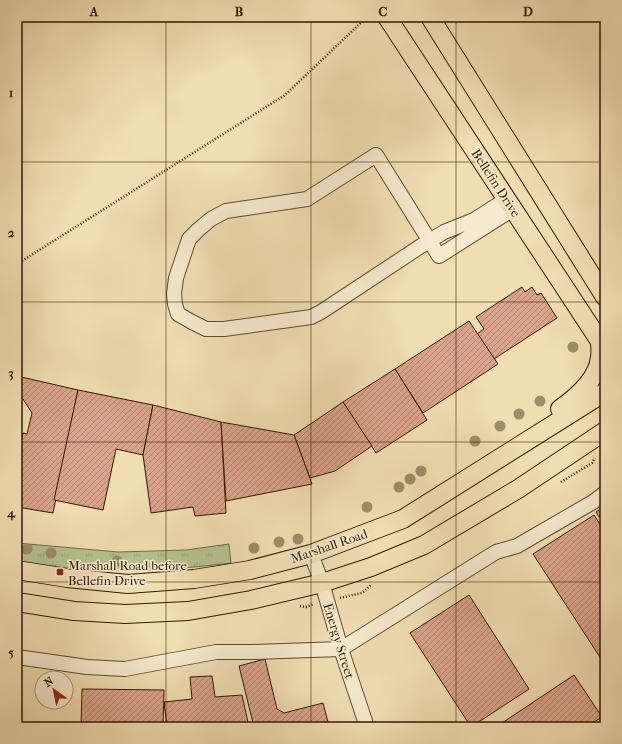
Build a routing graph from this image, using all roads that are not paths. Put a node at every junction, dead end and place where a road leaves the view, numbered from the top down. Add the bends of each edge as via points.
1 (387, 17) edge
2 (430, 17) edge
3 (510, 204) junction
4 (430, 241) junction
5 (605, 296) edge
6 (602, 345) edge
7 (605, 392) edge
8 (605, 431) edge
9 (605, 493) edge
10 (444, 495) junction
11 (311, 554) junction
12 (17, 570) edge
13 (322, 583) junction
14 (17, 602) edge
15 (341, 649) junction
16 (17, 657) edge
17 (367, 727) edge

1 - 3 main road, Bellefin Drive
2 - 5 main road
3 - 4 street via 439,256
3 - 6 main road, Bellefin Drive
4 - 4 street via 376,155 307,199 226,211 211,219 189,240 176,278 175,304 178,314 206,329 224,329 311,317
6 - 10 main road via 595,373 574,399 491,453
7 - 10 main road, Marshall Road
8 - 13 main road via 518,489 424,545 371,567
9 - 15 street via 517,546 496,552
10 - 11 main road, Marshall Road via 403,519
11 - 12 main road, Marshall Road via 250,570 194,580 128,584
11 - 13 street, Energy Street
13 - 14 main road via 251,600 188,611 126,614 74,611
13 - 15 street, Energy Street
15 - 16 street via 216,652 125,669 87,667
15 - 17 street, Energy Street

